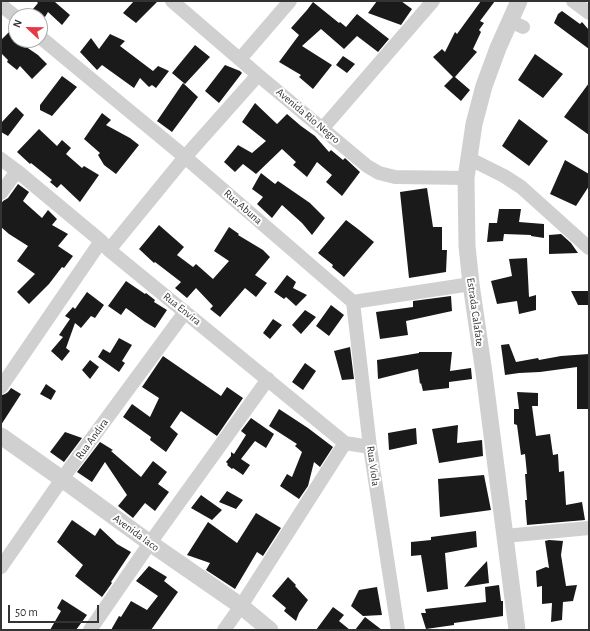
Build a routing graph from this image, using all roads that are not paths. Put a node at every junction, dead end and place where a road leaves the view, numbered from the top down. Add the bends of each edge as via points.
1 (172, 1) edge
2 (290, 1) edge
3 (432, 1) edge
4 (519, 1) edge
5 (573, 1) edge
6 (589, 14) edge
7 (48, 44) edge
8 (240, 59) junction
9 (258, 75) junction
10 (322, 128) junction
11 (185, 157) junction
12 (468, 158) junction
13 (1, 159) edge
14 (17, 171) junction
15 (466, 178) junction
16 (1, 193) edge
17 (105, 246) junction
18 (589, 248) edge
19 (471, 284) junction
20 (353, 302) junction
21 (185, 312) junction
22 (268, 379) junction
23 (1, 387) edge
24 (1, 436) edge
25 (345, 443) junction
26 (370, 447) junction
27 (62, 479) junction
28 (589, 528) edge
29 (505, 536) junction
30 (150, 543) junction
31 (1, 568) edge
32 (242, 606) junction
33 (90, 630) edge
34 (224, 630) edge
35 (270, 630) edge
36 (398, 630) edge
37 (517, 630) edge

1 - 8 street, Avenida Rio Negro
2 - 8 street
3 - 10 street
4 - 12 street, Estrada Calafate via 516,24 498,48 484,86
5 - 6 street
7 - 11 street, Rua Abuna
8 - 9 street, Avenida Rio Negro
9 - 10 street, Avenida Rio Negro
9 - 11 street
10 - 15 street, Avenida Rio Negro via 367,166 380,173 395,177
11 - 17 street
11 - 20 street, Rua Abuna
12 - 15 street, Estrada Calafate
12 - 18 street via 521,187
13 - 14 street, Rua Envira
14 - 16 street
14 - 17 street, Rua Envira
15 - 19 street, Estrada Calafate via 467,246
17 - 21 street, Rua Envira
17 - 23 street
19 - 20 street
19 - 29 street, Estrada Calafate
20 - 26 street, Rua Viola
21 - 22 street, Rua Envira
21 - 27 street, Rua Andira
22 - 25 street, Rua Envira
22 - 30 street
24 - 27 street, Avenida Iaco
25 - 26 street
25 - 32 street
26 - 36 street, Rua Viola
27 - 30 street, Avenida Iaco
27 - 31 street, Rua Andira
28 - 29 street
29 - 37 street, Estrada Calafate
30 - 32 street, Avenida Iaco
30 - 33 street
32 - 34 street
32 - 35 street, Avenida Iaco

